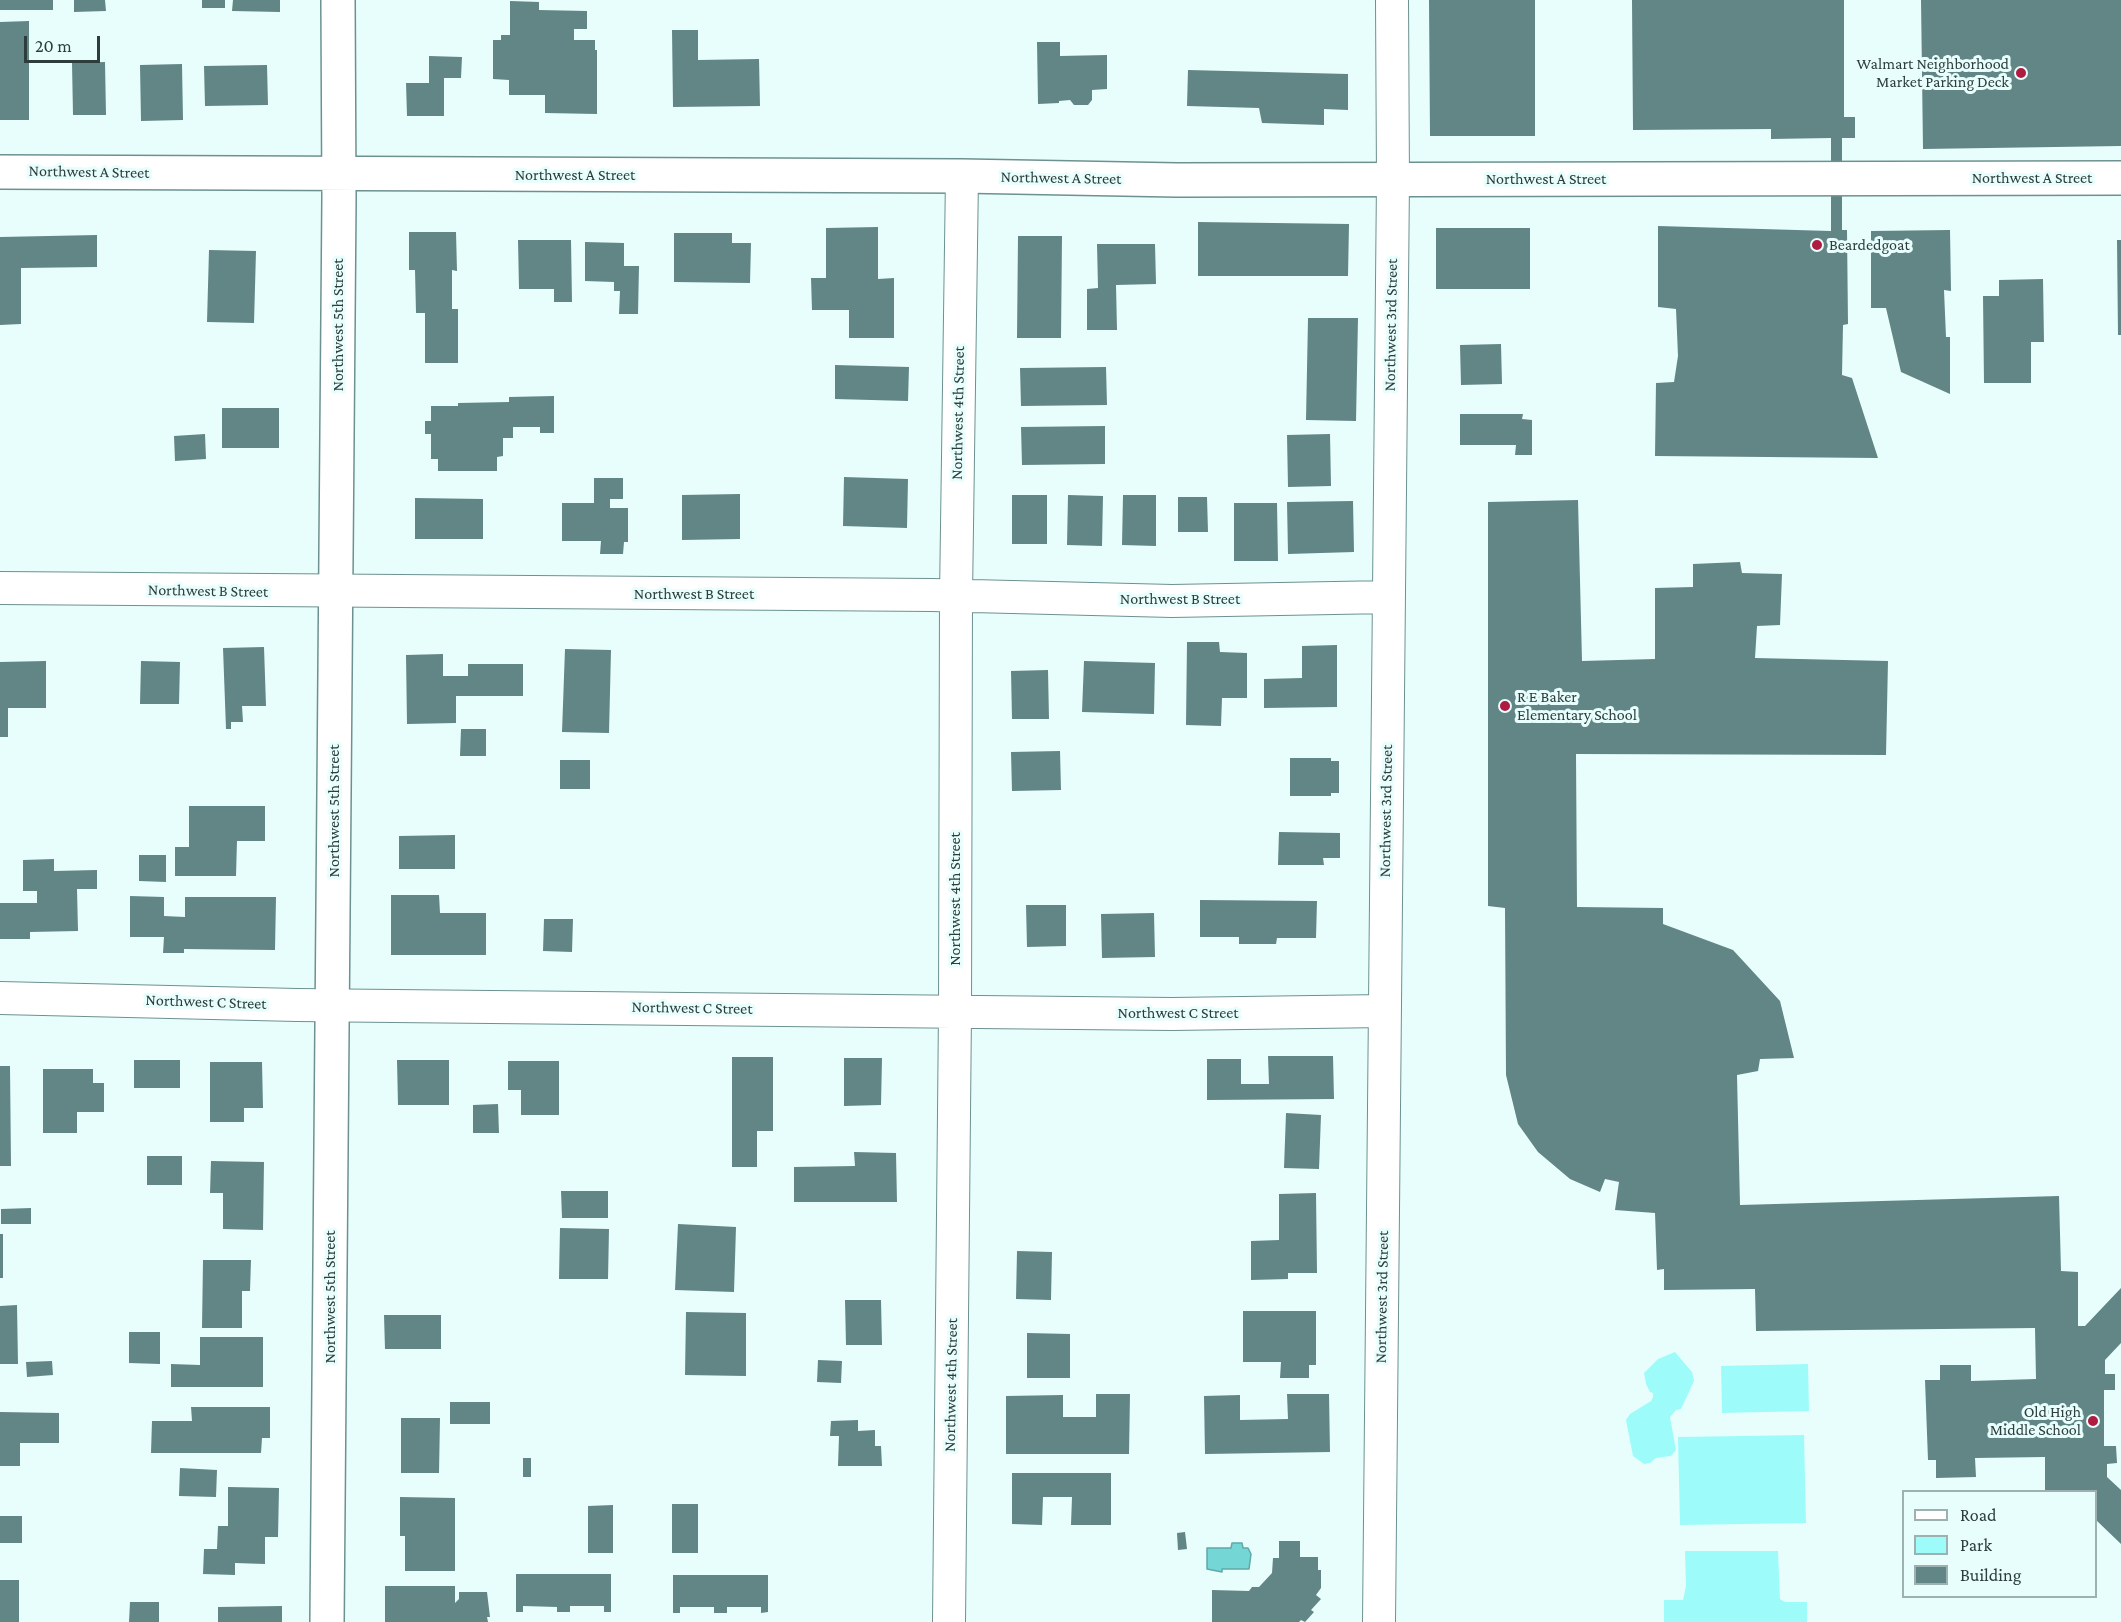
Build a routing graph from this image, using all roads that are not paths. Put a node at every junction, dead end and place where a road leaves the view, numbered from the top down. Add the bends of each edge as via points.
1 (338, 0) edge
2 (1392, 0) edge
3 (0, 172) edge
4 (339, 175) junction
5 (962, 176) junction
6 (2121, 178) edge
7 (1393, 180) junction
8 (0, 588) edge
9 (336, 592) junction
10 (956, 596) junction
11 (1388, 597) junction
12 (0, 999) edge
13 (332, 1005) junction
14 (955, 1011) junction
15 (1385, 1011) junction
16 (327, 1622) edge
17 (949, 1622) edge
18 (1379, 1622) edge

1 - 4 street, Northwest 5th Street
2 - 7 street, Northwest 3rd Street
3 - 4 street, Northwest A Street
4 - 5 street, Northwest A Street
4 - 9 street, Northwest 5th Street
5 - 7 street, Northwest A Street
5 - 10 street, Northwest 4th Street
6 - 7 street, Northwest A Street
7 - 11 street, Northwest 3rd Street
8 - 9 street, Northwest B Street
9 - 10 street, Northwest B Street
9 - 13 street, Northwest 5th Street
10 - 11 street, Northwest B Street via 1172,601
10 - 14 street, Northwest 4th Street
11 - 15 street, Northwest 3rd Street
12 - 13 street, Northwest C Street
13 - 14 street, Northwest C Street
13 - 16 street, Northwest 5th Street
14 - 15 street, Northwest C Street
14 - 17 street, Northwest 4th Street
15 - 18 street, Northwest 3rd Street

